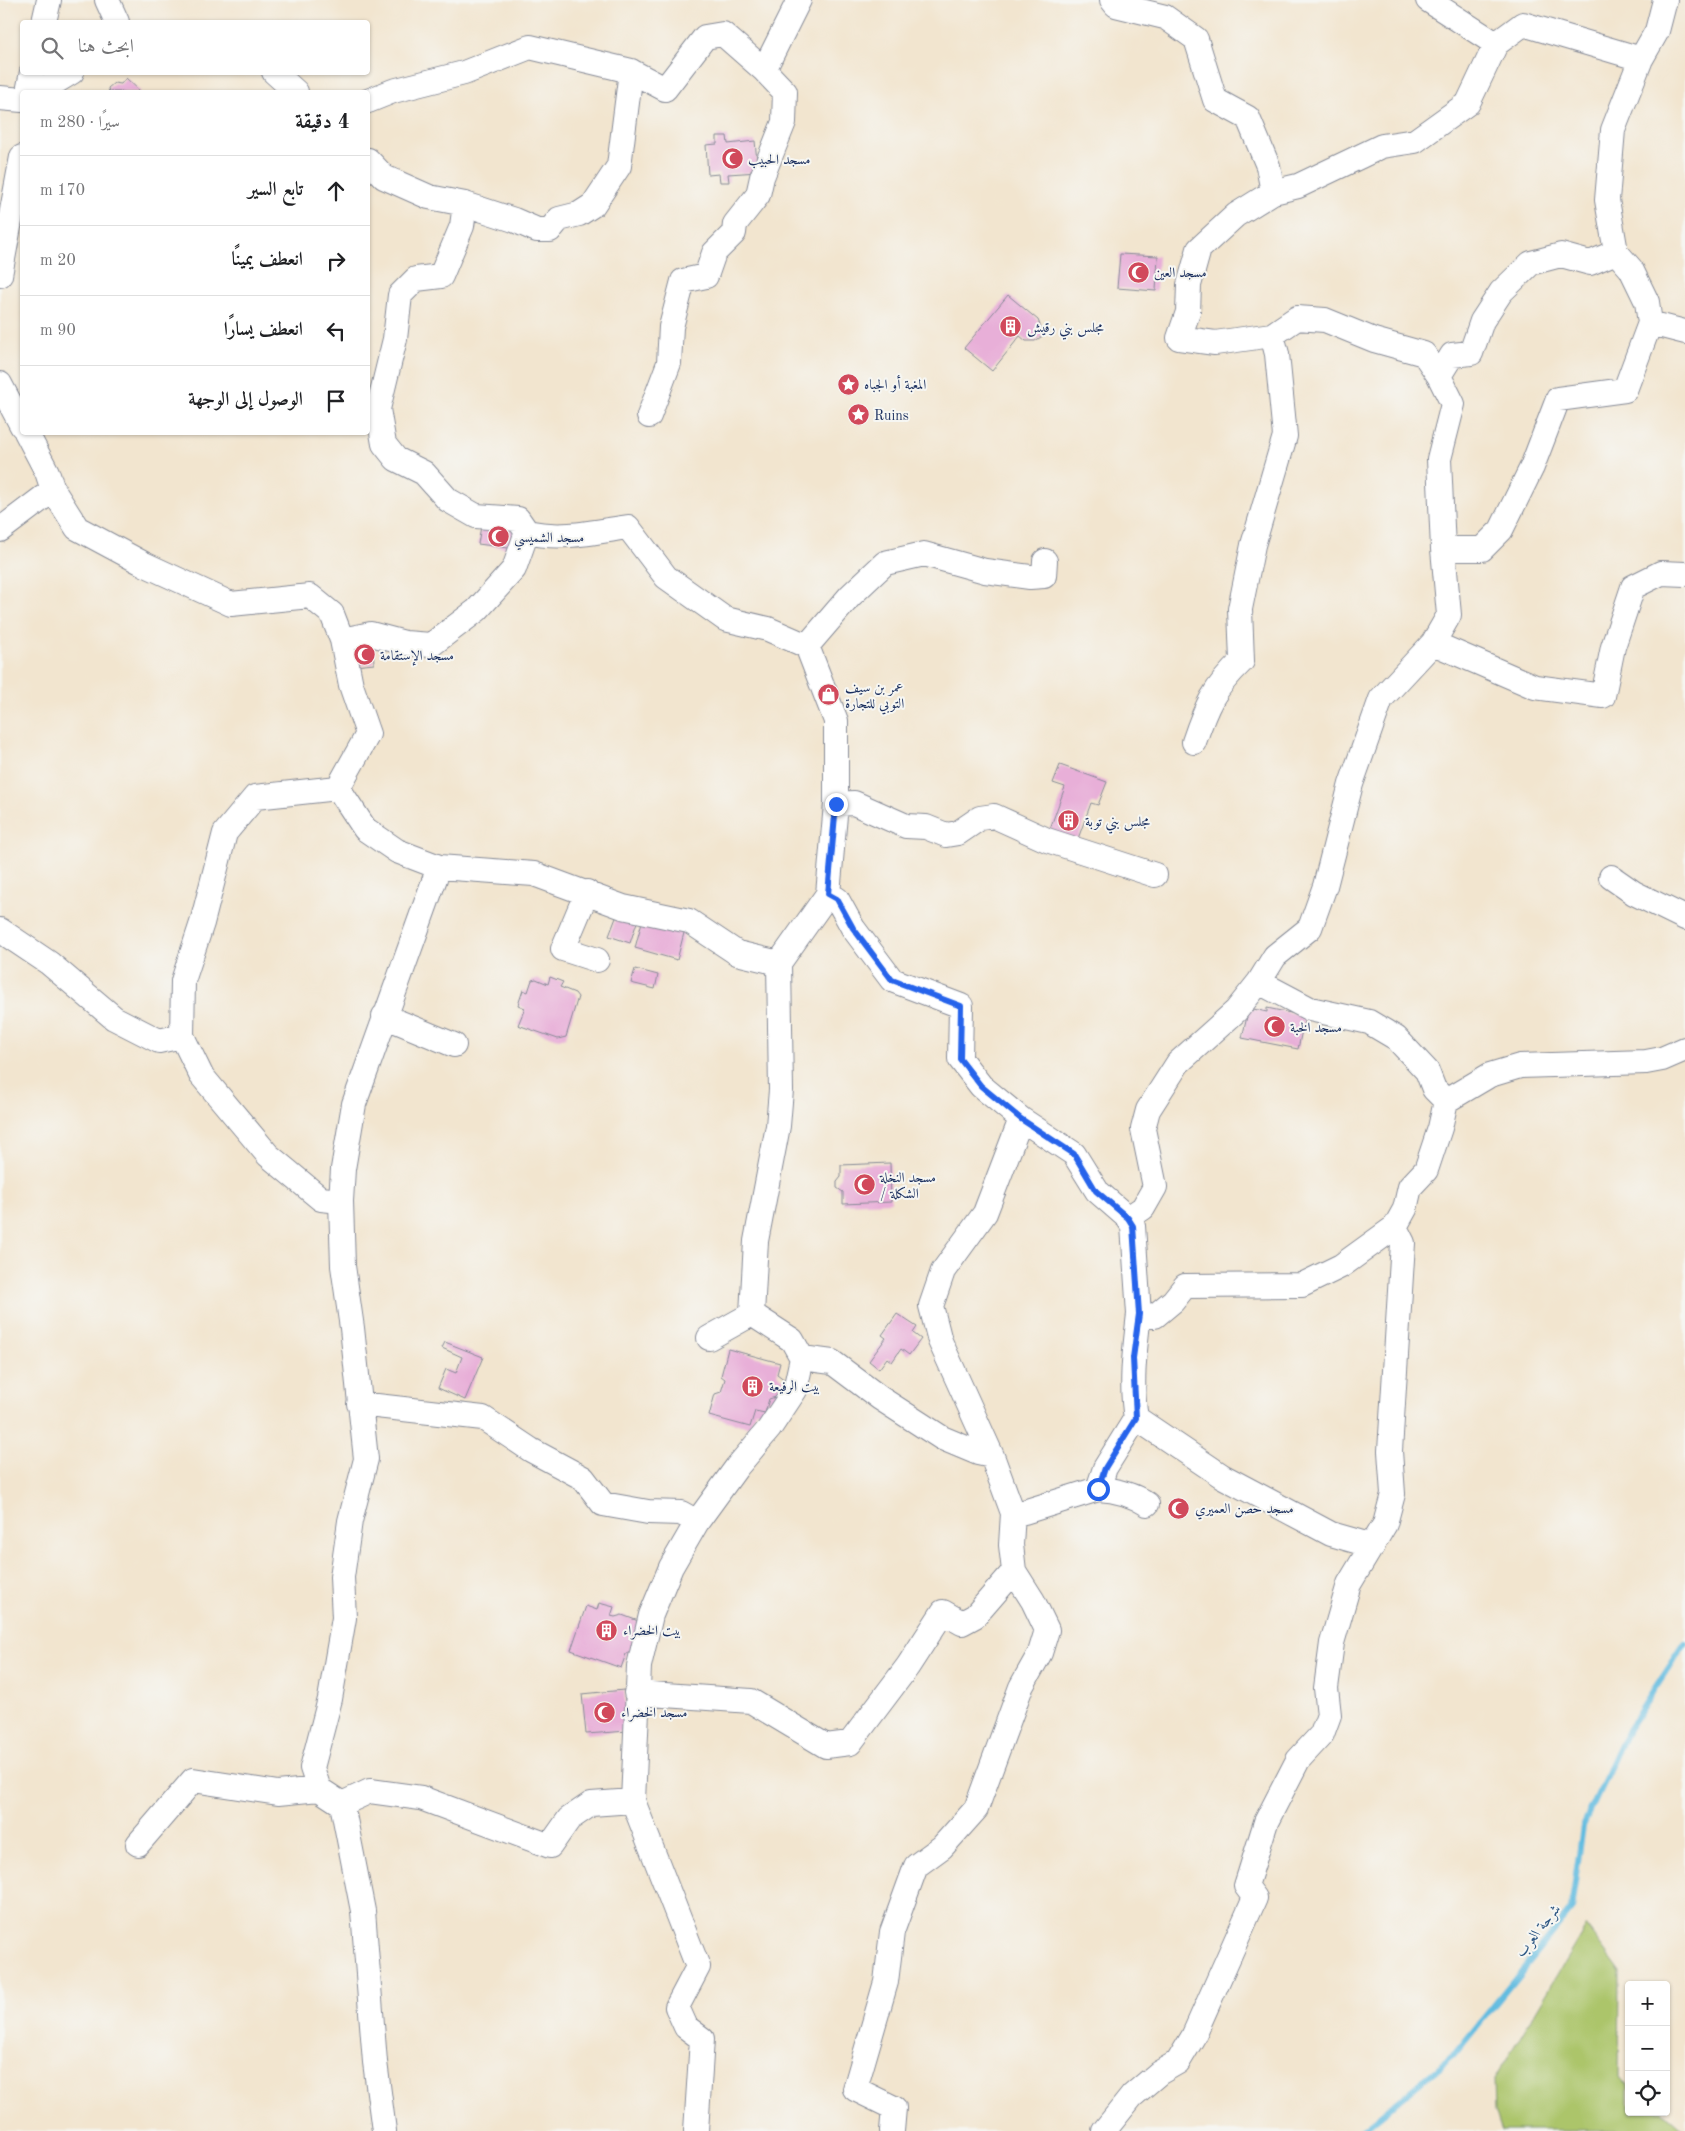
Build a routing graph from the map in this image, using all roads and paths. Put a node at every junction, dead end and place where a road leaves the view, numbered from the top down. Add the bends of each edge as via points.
1 (49, 0) edge
2 (107, 0) edge
3 (799, 0) edge
4 (1112, 0) edge
5 (1428, 0) edge
6 (1665, 0) edge
7 (44, 20) edge
8 (116, 20) edge
9 (1496, 44) junction
10 (1641, 59) junction
11 (764, 70) junction
12 (631, 71) junction
13 (31, 75) edge
14 (67, 75) edge
15 (277, 75) edge
16 (28, 90) edge
17 (42, 90) edge
18 (294, 90) edge
19 (0, 98) edge
20 (20, 100) edge
21 (370, 100) edge
22 (370, 162) edge
23 (20, 168) edge
24 (1272, 192) junction
25 (465, 204) junction
26 (1616, 252) junction
27 (0, 275) edge
28 (1650, 322) junction
29 (1685, 332) edge
30 (1272, 335) junction
31 (1439, 376) junction
32 (0, 385) edge
33 (373, 409) edge
34 (649, 416) dead end
35 (20, 422) edge
36 (28, 435) edge
37 (53, 490) junction
38 (0, 530) edge
39 (528, 532) junction
40 (1443, 549) junction
41 (1046, 561) dead end
42 (1685, 574) edge
43 (342, 640) junction
44 (1434, 643) junction
45 (807, 646) junction
46 (1194, 742) dead end
47 (338, 788) junction
48 (836, 804) junction
49 (439, 867) junction
50 (1155, 875) dead end
51 (1611, 877) dead end
52 (587, 892) junction
53 (828, 894) junction
54 (1685, 918) edge
55 (0, 930) edge
56 (597, 960) dead end
57 (779, 963) junction
58 (1259, 982) junction
59 (384, 1016) junction
60 (182, 1036) junction
61 (454, 1045) dead end
62 (1685, 1049) edge
63 (1446, 1101) junction
64 (1021, 1119) junction
65 (341, 1201) junction
66 (1128, 1218) junction
67 (1395, 1227) junction
68 (752, 1314) junction
69 (1139, 1314) junction
70 (708, 1338) dead end
71 (802, 1358) junction
72 (359, 1404) junction
73 (1136, 1418) junction
74 (992, 1456) junction
75 (1098, 1489) junction
76 (1147, 1504) dead end
77 (1013, 1513) junction
78 (697, 1522) junction
79 (1373, 1546) junction
80 (1014, 1571) junction
81 (636, 1693) junction
82 (319, 1789) junction
83 (633, 1801) junction
84 (342, 1804) junction
85 (138, 1844) dead end
86 (384, 2131) edge
87 (696, 2131) edge
88 (892, 2131) edge
89 (1104, 2131) edge

1 - 7 street
2 - 8 street
3 - 11 street
4 - 24 street via 1116,5 1164,17 1196,39 1215,100 1248,118 1268,166
5 - 9 street
6 - 10 street via 1657,31
9 - 10 street via 1523,24
9 - 24 street via 1468,102 1415,141 1382,146 1298,186
10 - 26 street via 1613,130 1607,200
11 - 12 street via 723,34 705,37 665,89
11 - 34 street via 785,92 784,122 758,195 735,224 734,233 714,253 706,276 683,281 671,327 669,363
12 - 21 street via 530,47 464,73
12 - 25 street via 619,166 593,205 579,214 559,219 550,230 537,230
13 - 16 street
14 - 17 street
15 - 18 street
19 - 20 street
22 - 25 street via 384,177 429,198
23 - 27 street
24 - 30 street via 1236,215 1199,249 1189,285 1188,312 1179,338 1216,343
25 - 33 street via 462,226 441,276 416,279 400,294 395,339
26 - 28 street via 1631,269 1647,302
26 - 31 street via 1590,263 1561,255 1531,263 1501,292 1482,321 1471,353 1452,355
28 - 29 street
28 - 40 street via 1625,390 1558,399 1532,467 1501,530 1482,549
30 - 31 street via 1297,318 1325,320 1374,340 1424,354
30 - 46 street via 1277,354 1285,436 1253,545 1240,609 1242,661 1228,674 1207,704
31 - 40 street via 1453,404 1439,459
32 - 35 street
33 - 39 street via 384,444 396,459 424,473 448,500 476,516 518,520
36 - 37 street
37 - 38 street
37 - 43 street via 77,528 144,564 231,604 310,596 332,614
39 - 43 street via 514,569 477,610 431,644 405,643 371,634
39 - 45 street via 566,536 628,527 666,577 725,619 768,630
40 - 44 street via 1449,615
41 - 45 street via 1044,576 1030,577 985,571 924,554 885,563 850,596
42 - 44 street via 1661,573 1634,587 1613,647 1603,696 1535,687
43 - 47 street via 351,685 368,734
44 - 58 street via 1381,699 1351,784 1325,886 1310,928 1275,956
45 - 48 street via 836,721
47 - 49 street via 365,828 397,851
47 - 60 street via 255,797 226,833 183,981
48 - 50 street via 854,804 906,826 926,827 946,835 958,832 980,818 994,816 1047,840
48 - 53 street
49 - 52 street via 534,874
49 - 59 street
51 - 54 street via 1634,893
52 - 56 street via 563,949
52 - 57 street via 623,907 689,921 737,953
53 - 57 street
53 - 64 street via 837,899 853,928 892,980 961,1006 960,1059 981,1086
55 - 60 street via 49,963 114,1018 159,1041
57 - 68 street via 778,1126 756,1241
58 - 63 street via 1310,1009 1368,1022 1396,1038 1427,1071 1434,1089
58 - 66 street via 1236,1010 1178,1063 1148,1110 1144,1130 1155,1187 1143,1208
59 - 61 street
59 - 65 street via 354,1104
60 - 65 street via 201,1075 268,1155 321,1199
62 - 63 street via 1646,1062 1520,1066 1490,1075
63 - 67 street via 1426,1170 1410,1187 1405,1209
64 - 66 street via 1074,1154 1096,1191
64 - 74 street via 985,1213 943,1271 931,1306 940,1341
65 - 72 street via 342,1266
66 - 69 street via 1133,1226
67 - 69 street via 1341,1266 1302,1285 1185,1286 1155,1316
67 - 79 street via 1403,1243 1390,1451 1393,1494 1386,1524
68 - 70 street
68 - 71 street via 792,1340
69 - 73 street via 1133,1358
71 - 74 street via 832,1362 942,1438
71 - 78 street via 795,1390
72 - 78 street via 483,1418 531,1450 583,1478 603,1504 648,1512 681,1513
72 - 82 street via 366,1459 350,1521 342,1577 344,1618 330,1699 312,1768
73 - 75 street via 1105,1468
73 - 79 street via 1222,1476 1331,1534
74 - 77 street
75 - 76 street via 1134,1496
75 - 77 street
77 - 80 street via 1011,1545
78 - 81 street via 671,1567 651,1616
79 - 89 street via 1349,1584 1332,1643 1326,1688 1330,1715 1322,1734 1298,1760 1266,1822 1246,1886 1255,1898 1193,2037 1178,2062 1159,2072 1132,2096
80 - 81 street via 976,1616 962,1623 943,1612 908,1666 850,1743 826,1746 751,1701
80 - 88 street via 1047,1630 1040,1652 1020,1687 976,1809 942,1847 916,1866 892,1932 886,1982 855,2090 894,2108
81 - 83 street via 638,1740
82 - 84 street
82 - 85 street via 278,1793 193,1780
83 - 84 street via 591,1804 569,1819 550,1846 421,1798 370,1791
83 - 87 street via 698,1966 678,2007 686,2027 702,2040
84 - 86 street via 364,1911 375,2062

